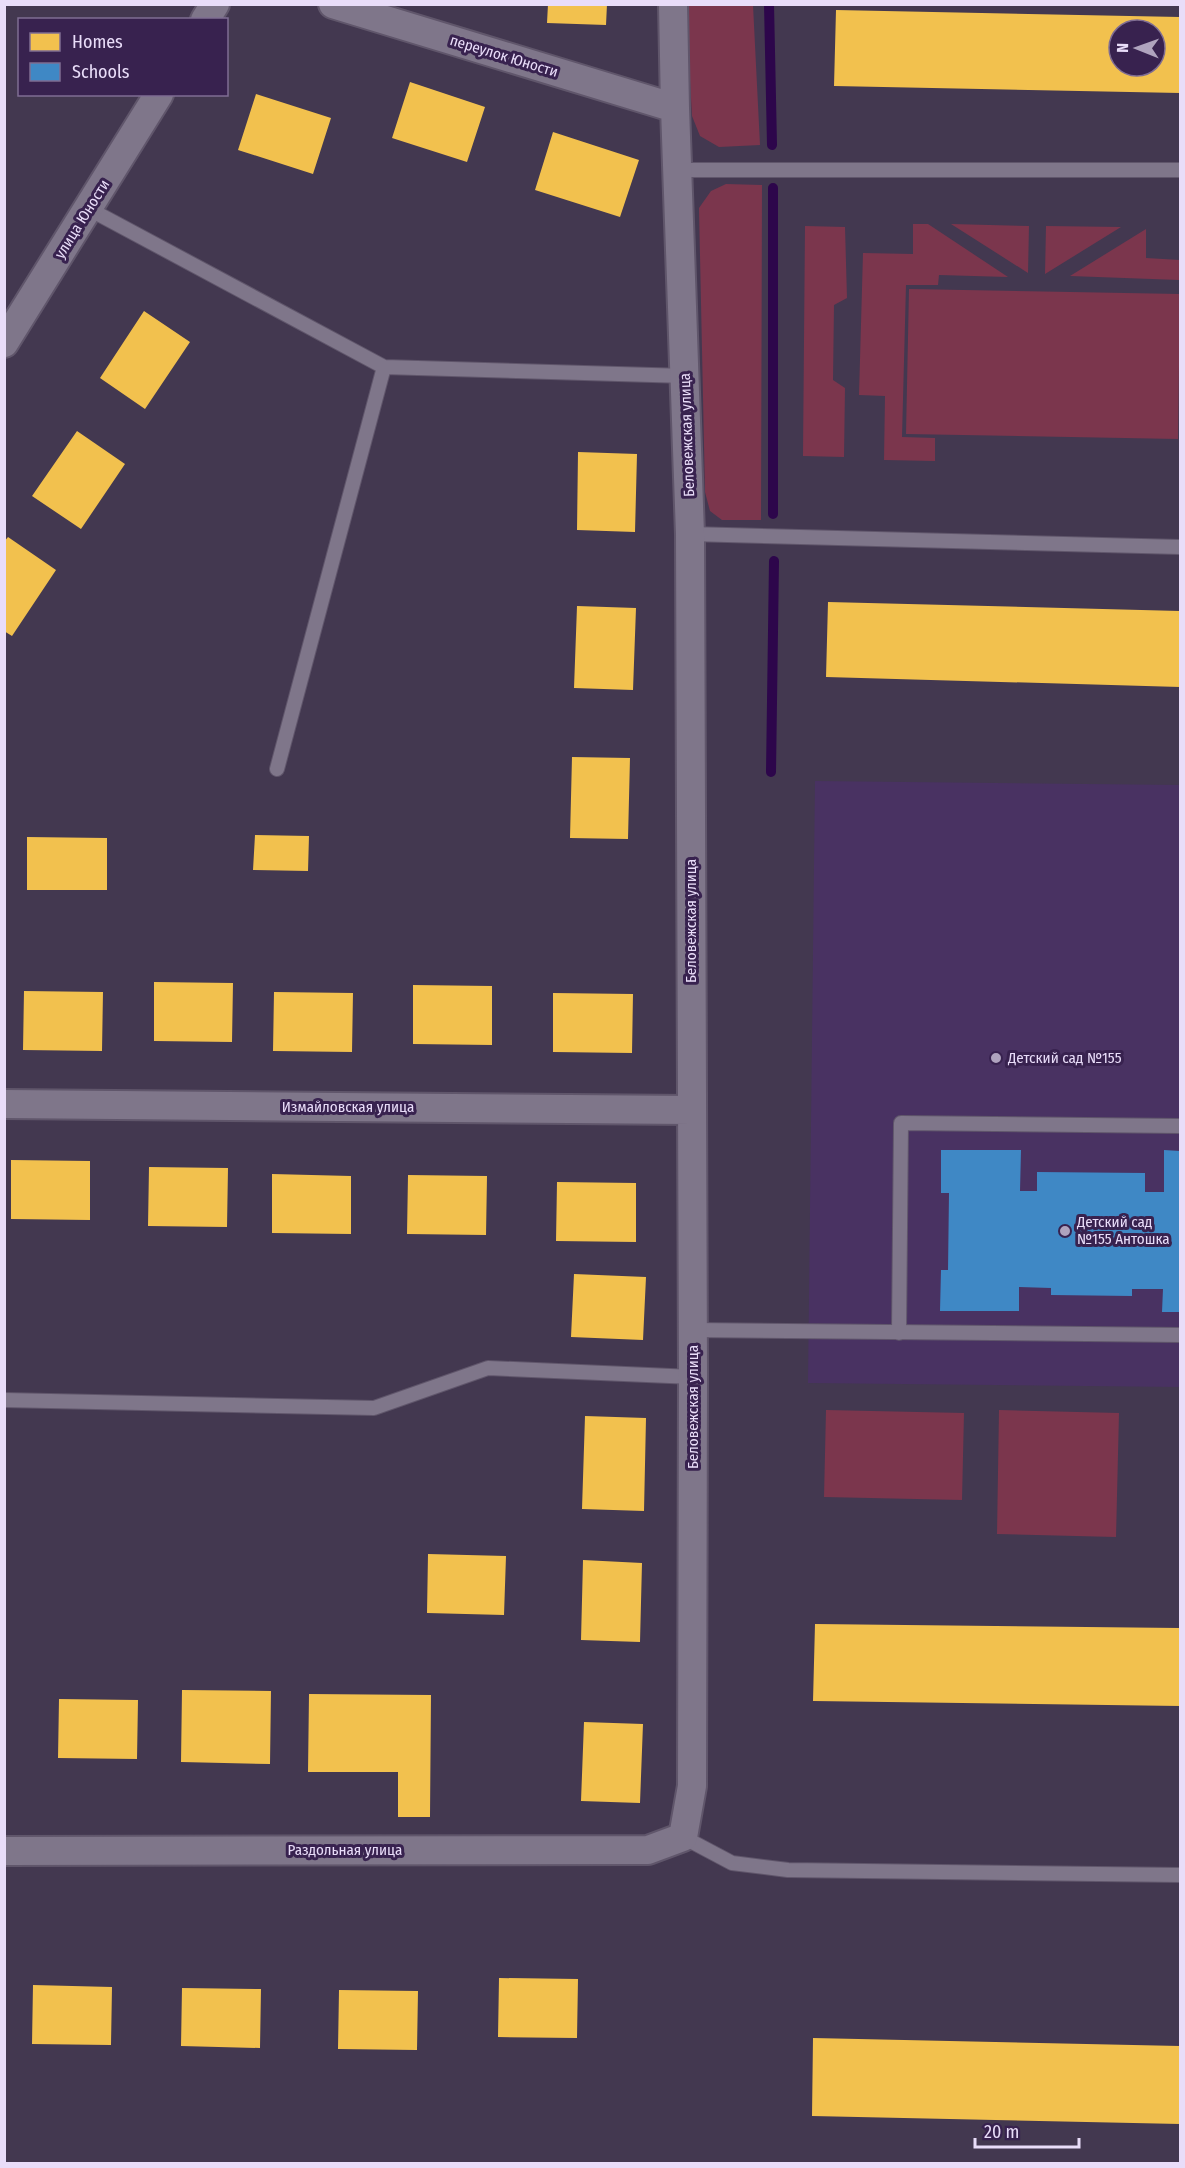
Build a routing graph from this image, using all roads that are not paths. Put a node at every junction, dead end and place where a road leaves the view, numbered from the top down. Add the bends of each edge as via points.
1 (215, 4) edge
2 (333, 4) edge
3 (673, 4) edge
4 (206, 18) edge
5 (158, 96) edge
6 (675, 108) junction
7 (678, 170) junction
8 (1180, 170) edge
9 (89, 208) junction
10 (4, 343) edge
11 (384, 367) junction
12 (686, 376) junction
13 (690, 534) junction
14 (1180, 547) edge
15 (277, 769) dead end
16 (4, 1104) edge
17 (691, 1110) junction
18 (1180, 1126) edge
19 (693, 1330) junction
20 (899, 1334) junction
21 (1180, 1335) edge
22 (693, 1377) junction
23 (4, 1400) edge
24 (683, 1837) junction
25 (4, 1851) edge
26 (1180, 1875) edge

1 - 4 street
2 - 6 street, переулок Юности
3 - 6 street, Беловежская улица
5 - 9 street, улица Юности
6 - 7 street, Беловежская улица
7 - 8 lane
7 - 12 street, Беловежская улица
9 - 10 street, улица Юности
9 - 11 lane
11 - 12 lane
11 - 15 lane
12 - 13 street, Беловежская улица
13 - 14 lane
13 - 17 street, Беловежская улица
16 - 17 street, Измайловская улица
17 - 19 street, Беловежская улица
18 - 20 lane via 900,1123
19 - 20 lane
19 - 22 street, Беловежская улица
20 - 21 lane
22 - 23 lane via 488,1368 374,1408
22 - 24 street, Беловежская улица via 692,1786
24 - 25 street, Раздольная улица via 648,1850
24 - 26 lane via 732,1863 788,1870

